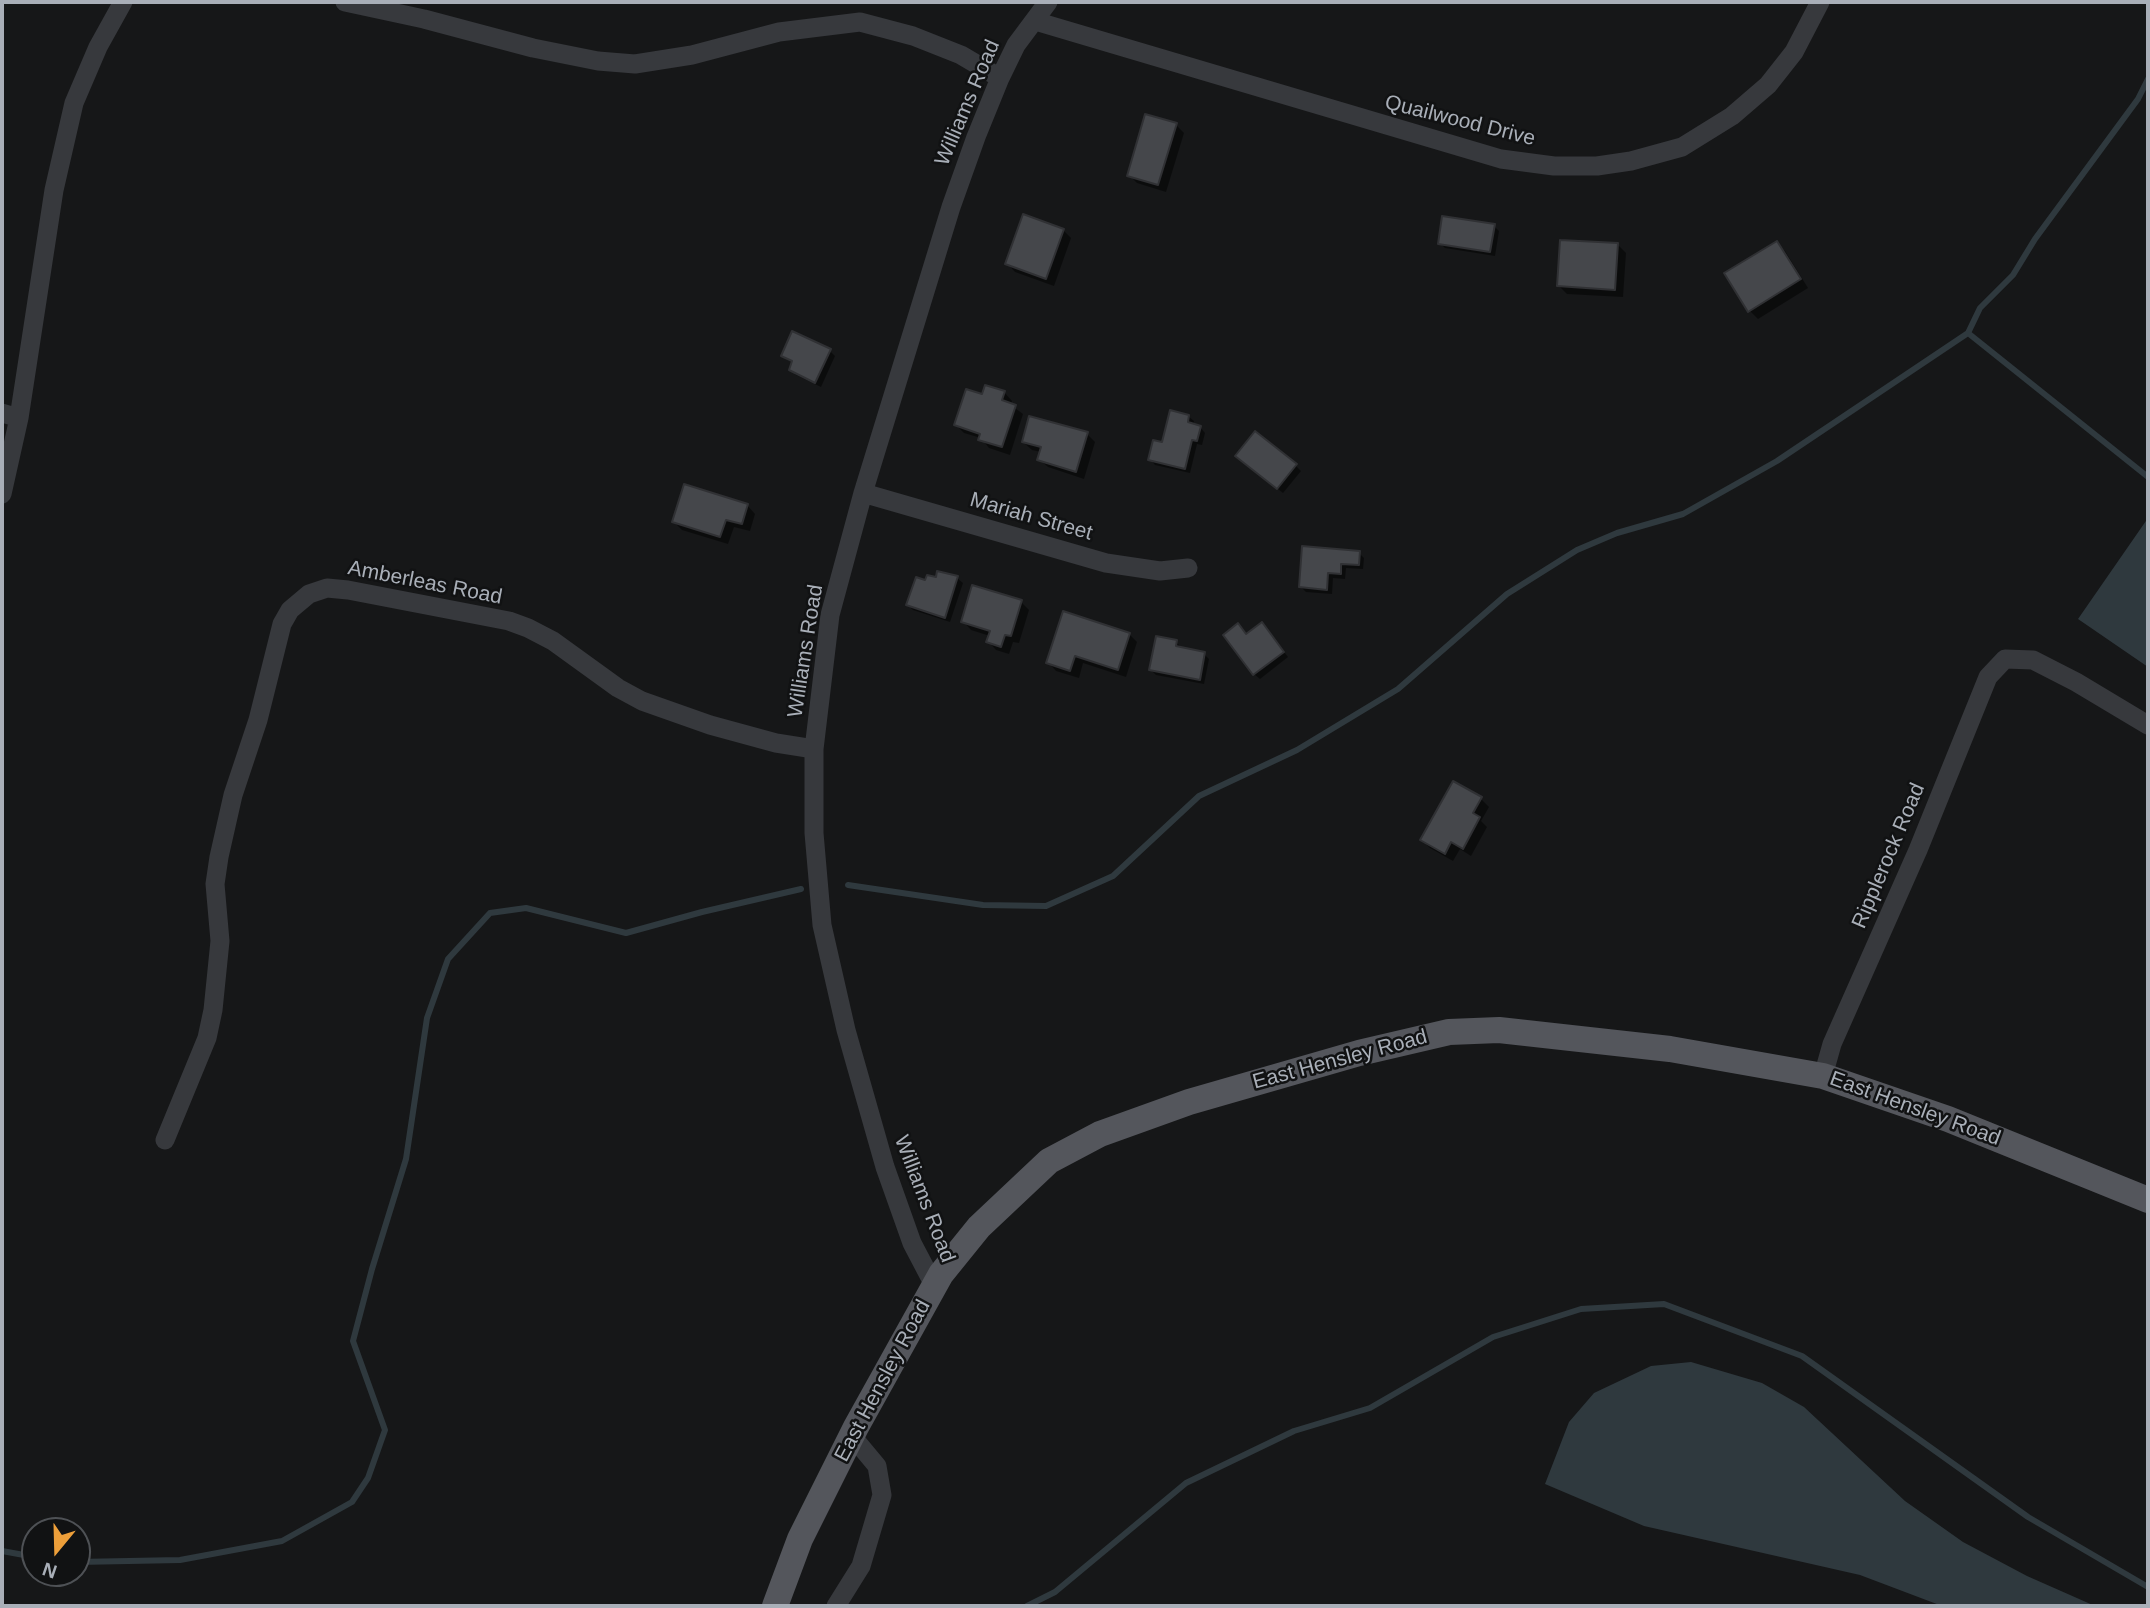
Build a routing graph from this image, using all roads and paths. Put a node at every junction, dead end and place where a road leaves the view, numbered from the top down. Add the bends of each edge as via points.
1 (123, 2) edge
2 (345, 2) edge
3 (1048, 2) edge
4 (1821, 2) edge
5 (1035, 21) junction
6 (1000, 78) junction
7 (10, 416) edge
8 (863, 493) junction
9 (2, 494) edge
10 (1188, 568) dead end
11 (2148, 724) edge
12 (814, 749) junction
13 (1823, 1076) junction
14 (164, 1140) dead end
15 (2148, 1200) edge
16 (934, 1285) junction
17 (852, 1436) junction
18 (775, 1606) edge
19 (836, 1606) edge

1 - 7 street via 75,103
2 - 6 street via 598,61 635,64 692,55 779,32 860,22 914,36 961,55
3 - 5 street, Williams Road
4 - 5 street, Quailwood Drive via 1794,52 1768,85 1732,116 1682,147 1597,166 1501,159
5 - 6 street, Williams Road via 1016,45
6 - 8 street, Williams Road via 951,207
7 - 9 street
8 - 10 street, Mariah Street via 1106,563 1160,571
8 - 12 street, Williams Road via 830,615
11 - 13 street, Ripplerock Road via 2033,660 2006,659 1988,677 1832,1044
12 - 14 street, Amberleas Road via 710,725 642,701 553,641 509,621 348,590 327,588 309,594 282,624 233,795 215,884 220,941 214,1010 207,1038
12 - 16 street, Williams Road via 814,833 822,925 885,1167 912,1243
13 - 15 main road, East Hensley Road via 1948,1119
13 - 16 main road, East Hensley Road via 1670,1049 1499,1030 1449,1032 1359,1052 1189,1102 1100,1134 1049,1161 979,1227
16 - 17 main road, East Hensley Road
17 - 18 main road, East Hensley Road via 800,1538
17 - 19 street via 877,1466 882,1495 860,1566

